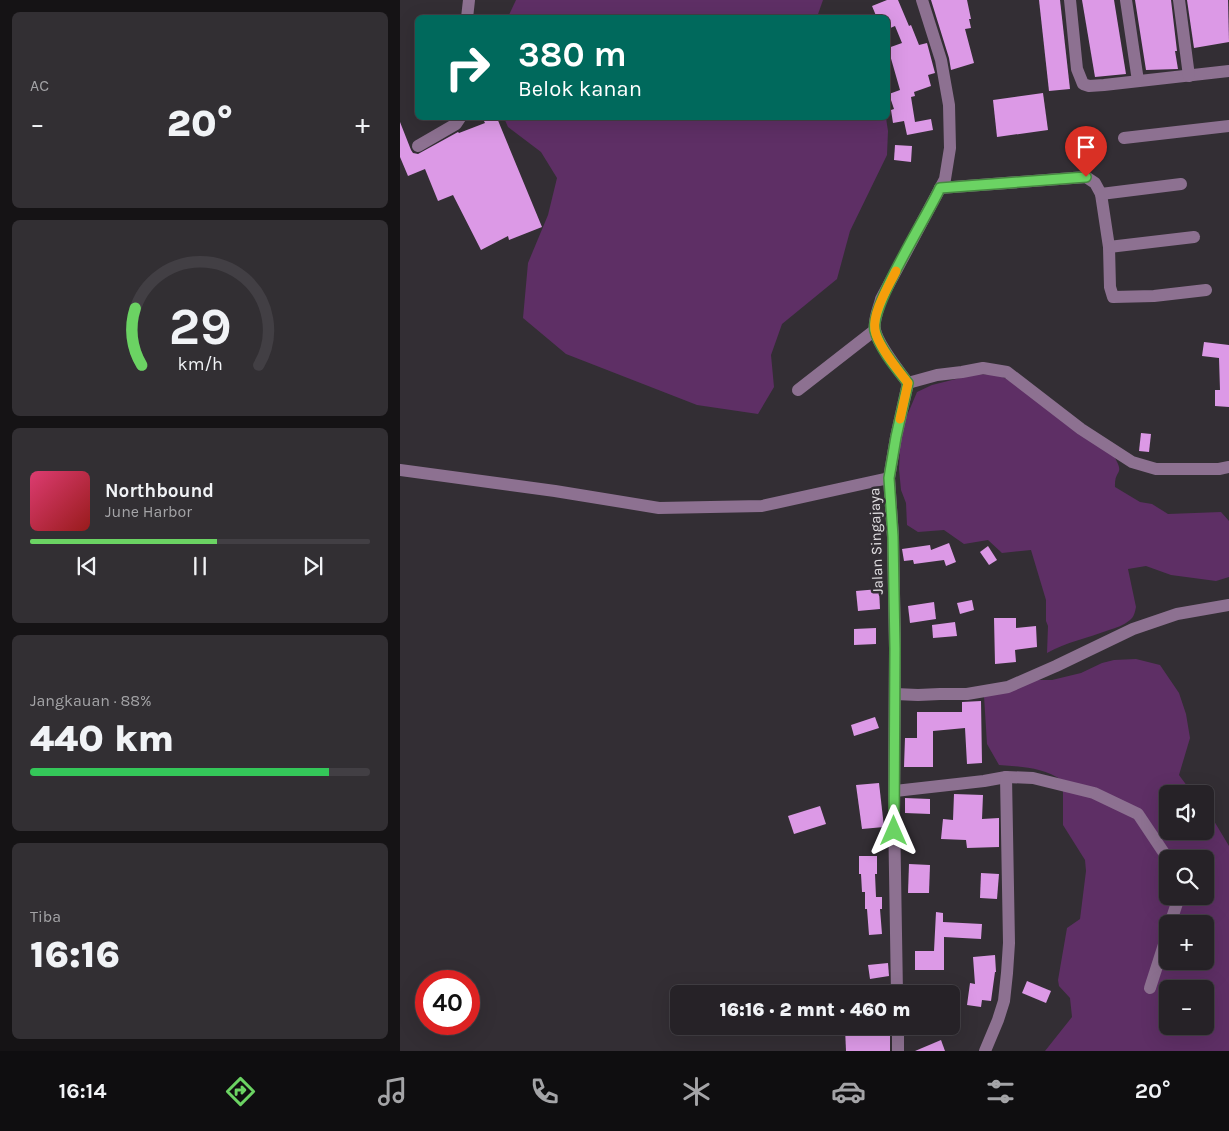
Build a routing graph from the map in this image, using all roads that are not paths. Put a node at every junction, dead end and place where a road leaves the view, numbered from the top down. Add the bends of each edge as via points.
1 (469, 0) edge
2 (922, 0) edge
3 (1070, 0) edge
4 (1126, 0) edge
5 (1179, 0) edge
6 (467, 15) edge
7 (1229, 71) edge
8 (1189, 76) junction
9 (1138, 81) junction
10 (459, 120) edge
11 (1229, 126) edge
12 (1124, 138) dead end
13 (418, 146) dead end
14 (1181, 184) dead end
15 (940, 188) junction
16 (1101, 194) junction
17 (1194, 237) dead end
18 (1109, 247) junction
19 (1206, 290) dead end
20 (875, 330) junction
21 (908, 383) junction
22 (798, 390) dead end
23 (1229, 467) edge
24 (400, 470) edge
25 (889, 478) junction
26 (1229, 605) edge
27 (895, 694) junction
28 (1006, 777) junction
29 (895, 791) junction
30 (1162, 850) edge
31 (1159, 960) edge
32 (897, 985) edge
33 (1150, 988) dead end
34 (898, 1035) edge
35 (898, 1051) edge
36 (985, 1051) edge

1 - 6 street
2 - 15 street via 941,60 949,105 950,148 945,179
3 - 9 street via 1077,70 1083,84
4 - 9 street
5 - 8 street
7 - 8 street
8 - 9 street
10 - 13 street
11 - 12 street
14 - 16 street
15 - 16 street via 1086,177 1095,183
15 - 20 street via 882,299
16 - 18 street
17 - 18 street
18 - 19 street via 1113,297
20 - 21 street
20 - 22 street
21 - 23 street via 983,368 1007,372 1132,462 1156,469
21 - 25 street, Jalan Singajaya
24 - 25 street via 659,508 762,506
25 - 27 street, Jalan Singajaya
26 - 27 street via 1177,614 1133,630 1008,687 967,694
27 - 29 street, Jalan Singajaya
28 - 29 street
28 - 30 street via 1033,778 1094,793 1138,814
28 - 36 street via 1009,943 1004,1001
29 - 32 street, Jalan Singajaya
31 - 33 street
34 - 35 street

